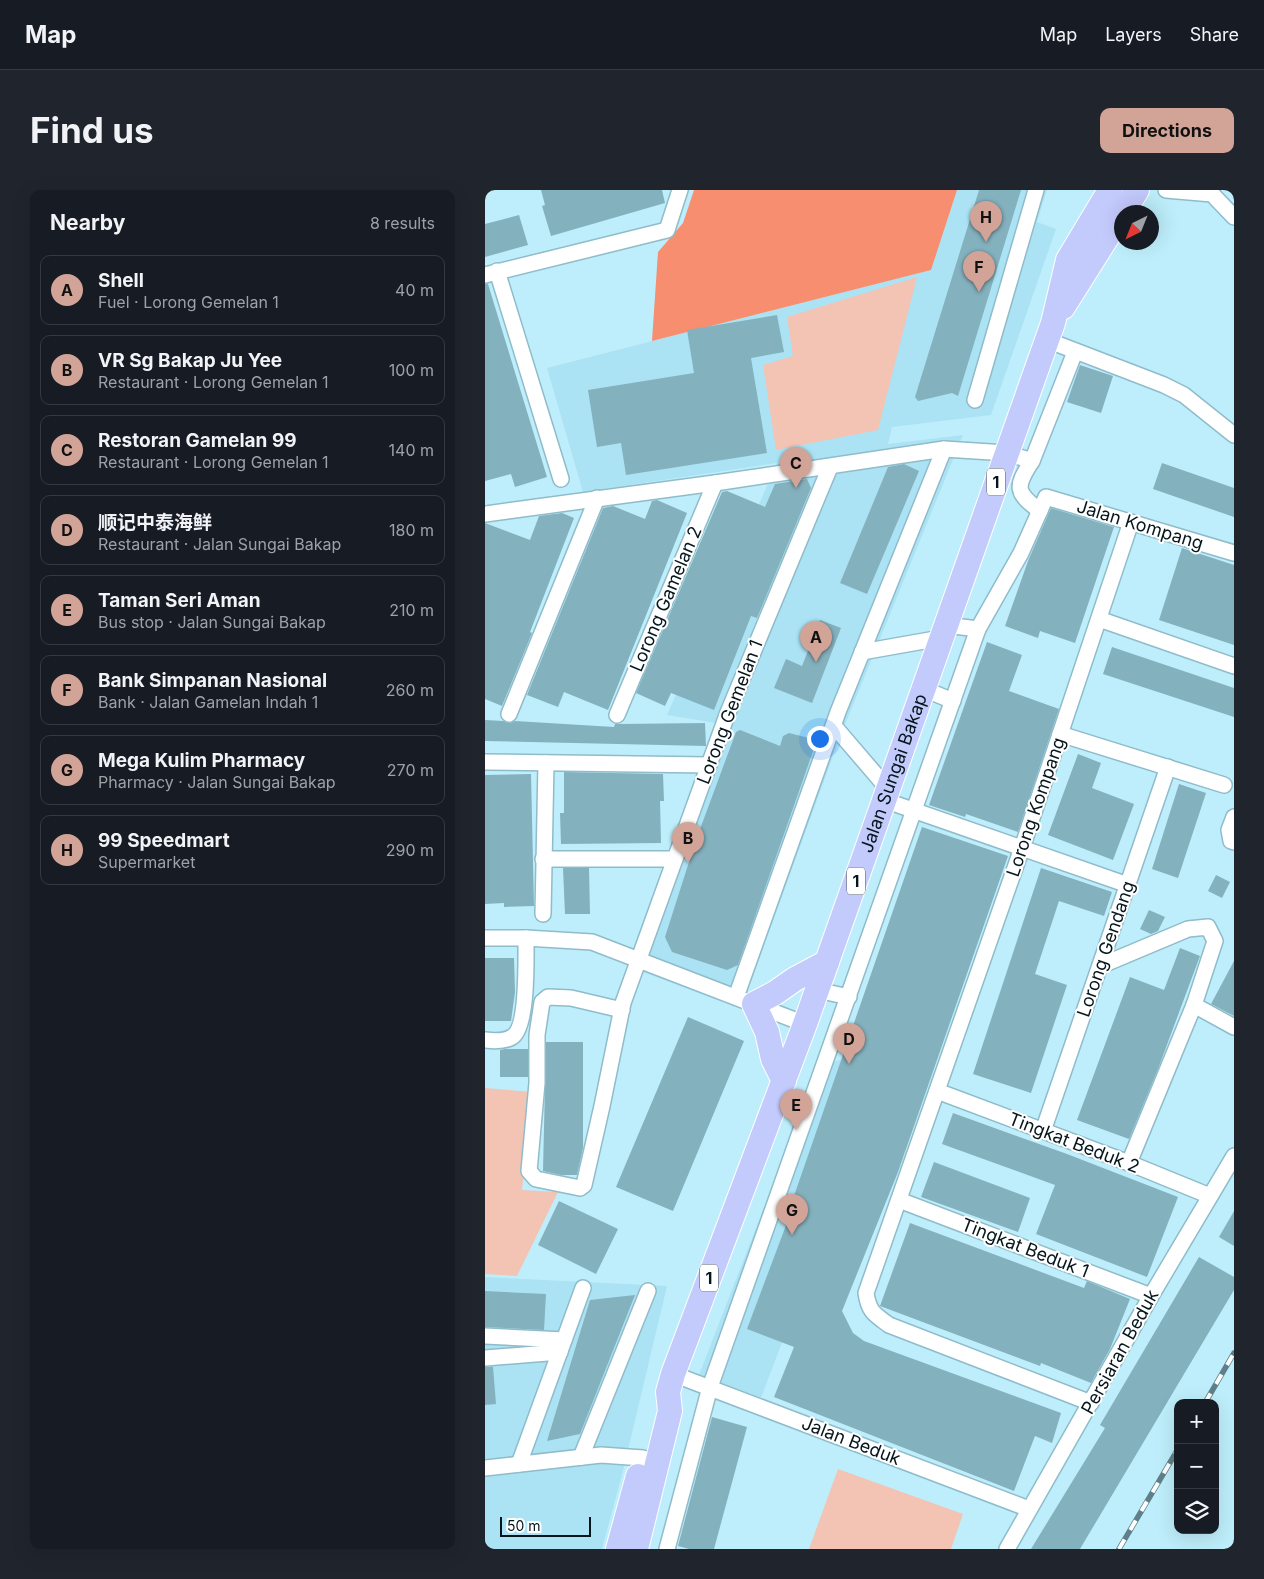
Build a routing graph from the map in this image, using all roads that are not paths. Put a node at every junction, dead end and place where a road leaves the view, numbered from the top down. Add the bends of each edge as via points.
1 (680, 190) edge
2 (1036, 190) edge
3 (1140, 190) edge
4 (1166, 190) edge
5 (1215, 192) edge
6 (1103, 196) edge
7 (1129, 205) edge
8 (1234, 217) edge
9 (1114, 231) edge
10 (491, 273) edge
11 (1062, 342) junction
12 (975, 400) dead end
13 (1234, 435) edge
14 (944, 449) junction
15 (1007, 452) junction
16 (1032, 461) junction
17 (830, 467) junction
18 (561, 479) dead end
19 (715, 484) junction
20 (597, 498) junction
21 (1043, 504) junction
22 (485, 514) edge
23 (1131, 522) junction
24 (1234, 553) edge
25 (1099, 619) junction
26 (979, 629) junction
27 (944, 632) junction
28 (862, 652) junction
29 (1234, 666) edge
30 (924, 689) junction
31 (953, 701) junction
32 (509, 714) dead end
33 (617, 715) dead end
34 (834, 726) junction
35 (1060, 734) junction
36 (485, 762) edge
37 (546, 763) junction
38 (709, 765) junction
39 (1168, 767) junction
40 (1224, 785) dead end
41 (886, 794) junction
42 (915, 810) junction
43 (1234, 816) edge
44 (1233, 841) edge
45 (1022, 848) junction
46 (543, 859) junction
47 (675, 859) junction
48 (1127, 885) junction
49 (543, 914) dead end
50 (485, 938) edge
51 (526, 938) junction
52 (638, 960) junction
53 (827, 962) junction
54 (1100, 966) junction
55 (817, 990) junction
56 (849, 997) junction
57 (745, 1001) junction
58 (1194, 1006) junction
59 (622, 1010) junction
60 (805, 1024) junction
61 (1234, 1028) edge
62 (485, 1040) edge
63 (784, 1081) junction
64 (937, 1091) junction
65 (1043, 1131) junction
66 (1234, 1156) edge
67 (1129, 1163) junction
68 (1210, 1196) junction
69 (899, 1200) junction
70 (583, 1288) dead end
71 (648, 1291) dead end
72 (1151, 1296) junction
73 (485, 1336) edge
74 (562, 1346) junction
75 (485, 1358) edge
76 (671, 1383) junction
77 (710, 1387) junction
78 (1091, 1403) junction
79 (581, 1458) junction
80 (643, 1458) junction
81 (519, 1464) junction
82 (485, 1468) edge
83 (1029, 1509) junction
84 (618, 1549) edge
85 (636, 1549) edge
86 (667, 1549) edge
87 (1007, 1549) edge

1 - 10 street via 667,230
2 - 12 street
3 - 7 highway, Jalan Sungai Bakap / 1
4 - 5 street
5 - 8 street
6 - 11 highway, Jalan Sungai Bakap / 1 via 1068,260
9 - 11 highway, Jalan Sungai Bakap / 1
10 - 18 street
11 - 13 street via 1184,395
11 - 15 highway, Jalan Sungai Bakap / 1
11 - 16 street
14 - 15 street
14 - 17 street
14 - 28 street
15 - 16 street
15 - 27 highway, Jalan Sungai Bakap / 1
16 - 21 street via 1019,488 1025,498
17 - 19 street
17 - 38 street, Lorong Gemelan 1
19 - 20 street
19 - 33 street, Lorong Gamelan 2
20 - 22 street
20 - 32 street
21 - 23 street, Jalan Kompang
21 - 26 street via 1021,553
23 - 24 street, Jalan Kompang
23 - 25 street, Lorong Kompang
25 - 29 street
25 - 35 street, Lorong Kompang
26 - 27 street
26 - 31 street
27 - 28 street
27 - 30 highway, Jalan Sungai Bakap / 1
28 - 34 street
30 - 31 street
30 - 41 highway, Jalan Sungai Bakap / 1
31 - 42 street
34 - 41 street
34 - 57 street
35 - 39 street
35 - 45 street, Lorong Kompang
36 - 37 street
37 - 38 street
37 - 46 street
38 - 47 street, Lorong Gemelan 1
39 - 40 street
39 - 48 street, Lorong Gendang
41 - 42 street
41 - 53 highway, Jalan Sungai Bakap / 1
42 - 45 street
42 - 56 street
43 - 44 street via 1229,830
45 - 48 street
45 - 64 street, Lorong Kompang
46 - 47 street
46 - 49 street
47 - 52 street, Lorong Gemelan 1
48 - 54 street, Lorong Gendang
50 - 51 street
51 - 52 street via 592,942
51 - 62 street via 525,991 520,1028 513,1037
52 - 57 street
52 - 59 street, Lorong Gemelan 1
53 - 55 highway, Jalan Sungai Bakap / 1
53 - 57 highway via 775,993
54 - 58 street via 1188,929 1208,927 1215,941
54 - 65 street, Lorong Gendang
55 - 56 street
55 - 60 highway, Jalan Sungai Bakap / 1
56 - 77 street
57 - 60 street
57 - 63 highway via 767,1032 773,1059
58 - 61 street
58 - 67 street
59 - 59 street, Lorong Gemelan 1 via 584,1184 580,1188 536,1179 529,1171 542,1002 548,997 571,998
60 - 63 highway, Jalan Sungai Bakap / 1
63 - 76 highway, Jalan Sungai Bakap / 1
64 - 65 street, Tingkat Beduk 2
64 - 69 street, Lorong Kompang
65 - 67 street, Tingkat Beduk 2
66 - 68 street, Persiaran Beduk
67 - 68 street, Tingkat Beduk 2
68 - 72 street, Persiaran Beduk
69 - 72 street, Tingkat Beduk 1
69 - 78 street, Lorong Kompang via 866,1293 868,1306 876,1316 909,1333
70 - 74 street
71 - 79 street
72 - 78 street, Persiaran Beduk
73 - 74 street
74 - 75 street
74 - 81 street
76 - 77 street, Jalan Beduk
76 - 80 highway, Jalan Sungai Bakap / 1 via 657,1407
76 - 85 highway, Jalan Sungai Bakap / 1 via 670,1411
77 - 83 street, Jalan Beduk
77 - 86 street
78 - 83 street, Persiaran Beduk
79 - 80 street via 601,1455
79 - 81 street
80 - 84 highway, Jalan Sungai Bakap / 1
81 - 82 street
83 - 87 street, Persiaran Beduk

